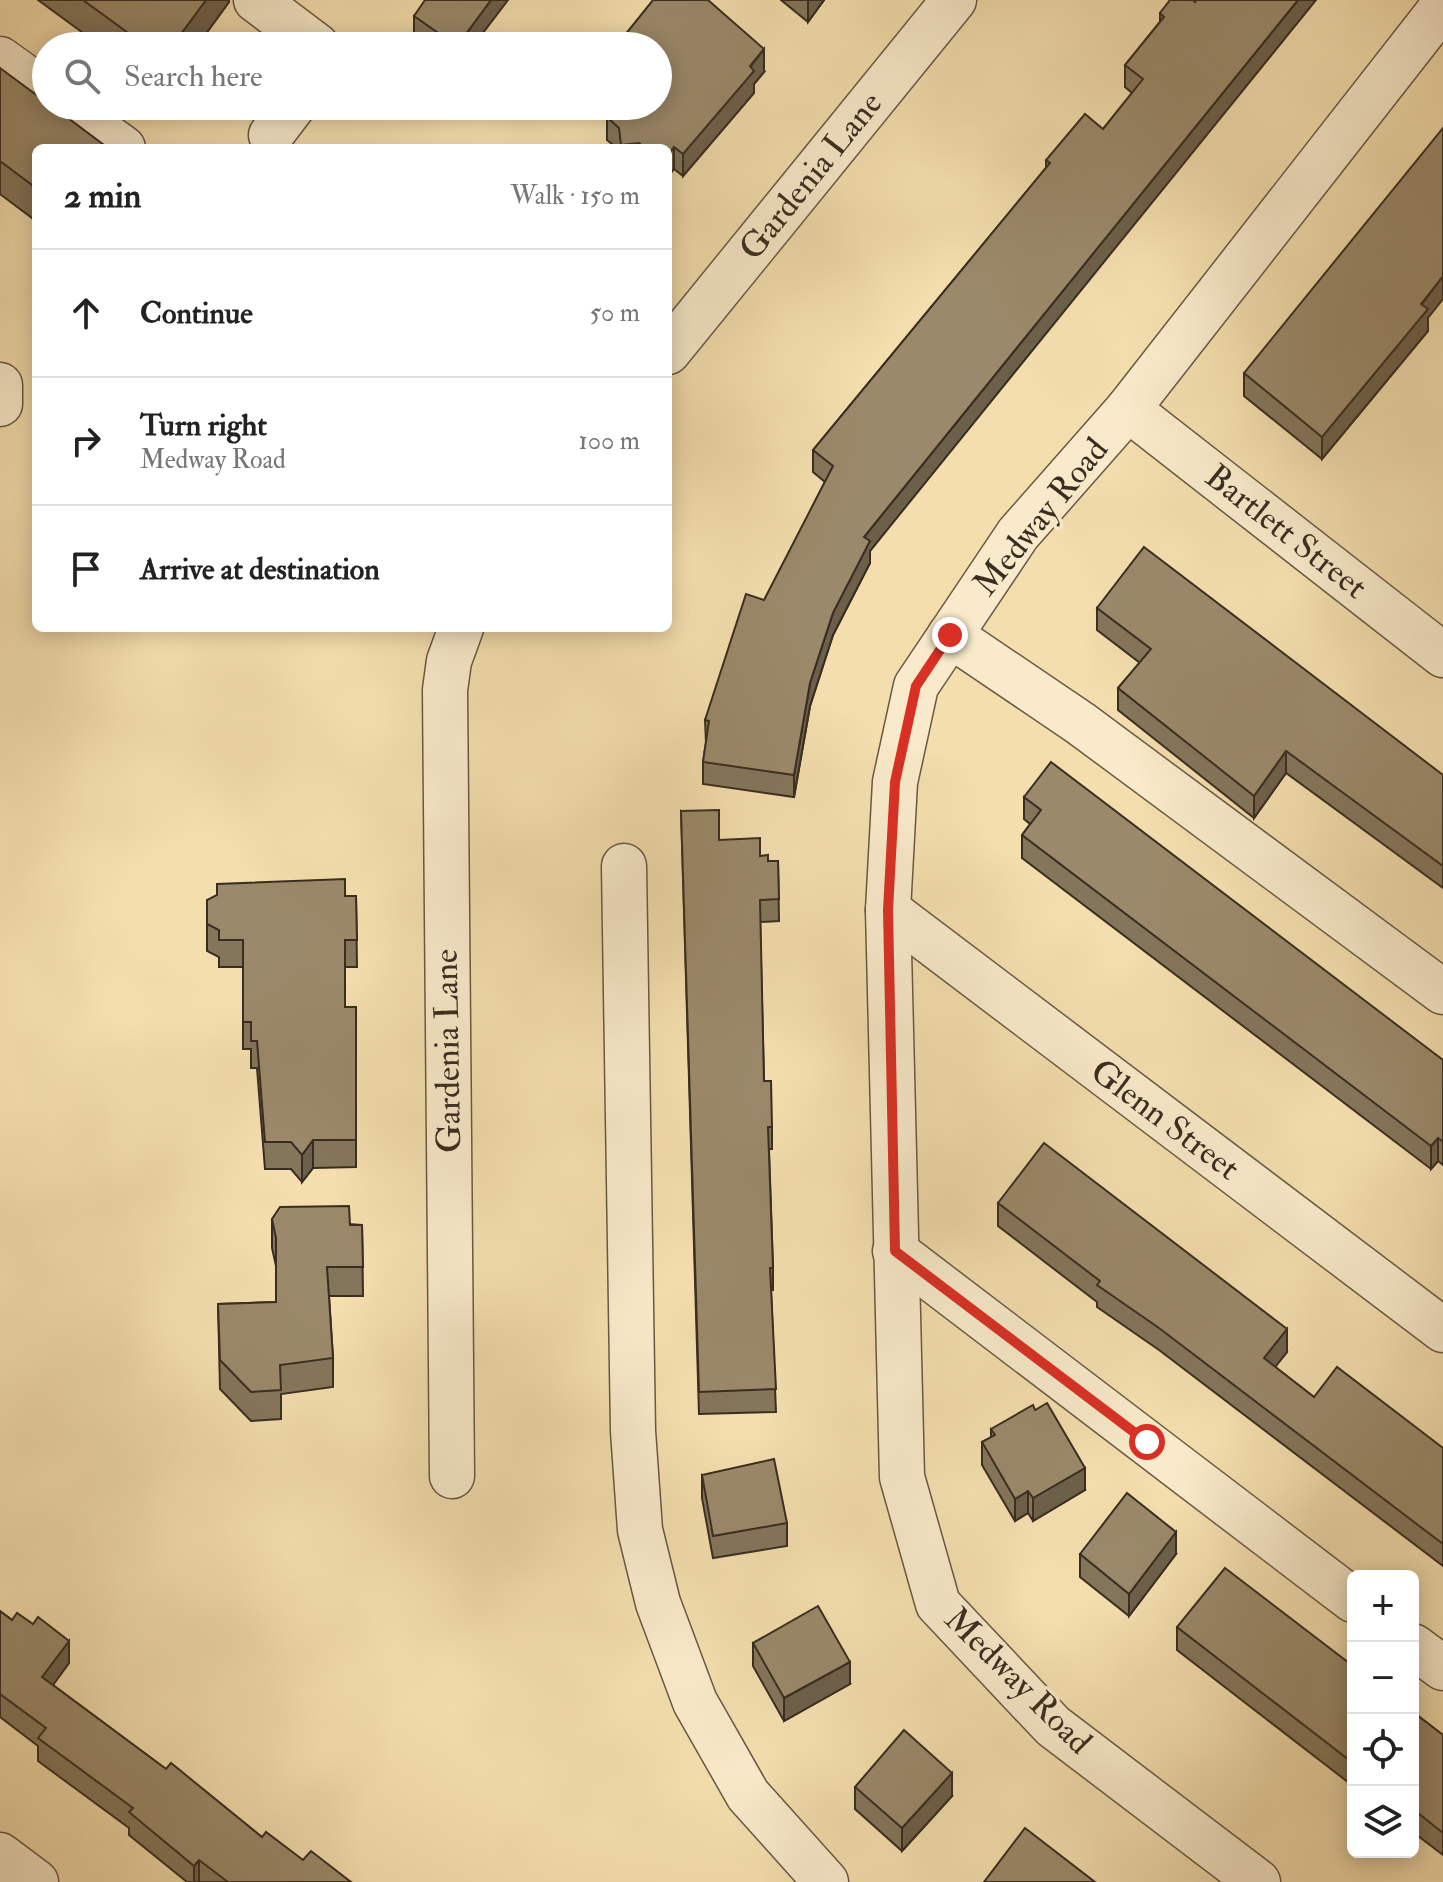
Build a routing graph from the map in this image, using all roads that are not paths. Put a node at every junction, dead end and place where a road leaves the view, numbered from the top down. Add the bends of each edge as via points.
1 (256, 0) edge
2 (954, 0) edge
3 (1443, 6) edge
4 (298, 32) edge
5 (0, 59) edge
6 (32, 82) edge
7 (84, 120) edge
8 (117, 144) edge
9 (672, 347) edge
10 (0, 385) edge
11 (0, 404) edge
12 (1128, 409) junction
13 (460, 632) edge
14 (950, 635) junction
15 (1443, 655) edge
16 (624, 866) dead end
17 (888, 910) junction
18 (1443, 992) edge
19 (895, 1251) junction
20 (1443, 1330) edge
21 (452, 1476) dead end
22 (1347, 1595) edge
23 (1419, 1650) edge
24 (1443, 1668) edge
25 (0, 1855) edge
26 (36, 1882) edge
27 (826, 1882) edge
28 (1258, 1882) edge

1 - 4 street
2 - 9 street, Gardenia Lane
3 - 12 street, Medway Road
5 - 6 street
7 - 8 street
10 - 11 street
12 - 14 street, Medway Road via 1018,534
12 - 15 street, Bartlett Street
13 - 21 street, Gardenia Lane via 445,690
14 - 17 street, Medway Road via 916,686 895,782
14 - 18 street via 1080,723
16 - 27 street via 633,1431 640,1530 658,1603 695,1702 748,1795
17 - 19 street, Medway Road
17 - 20 street, Glenn Street
19 - 22 street
19 - 28 street, Medway Road via 902,1477 938,1604 1053,1726
23 - 24 street
25 - 26 street

